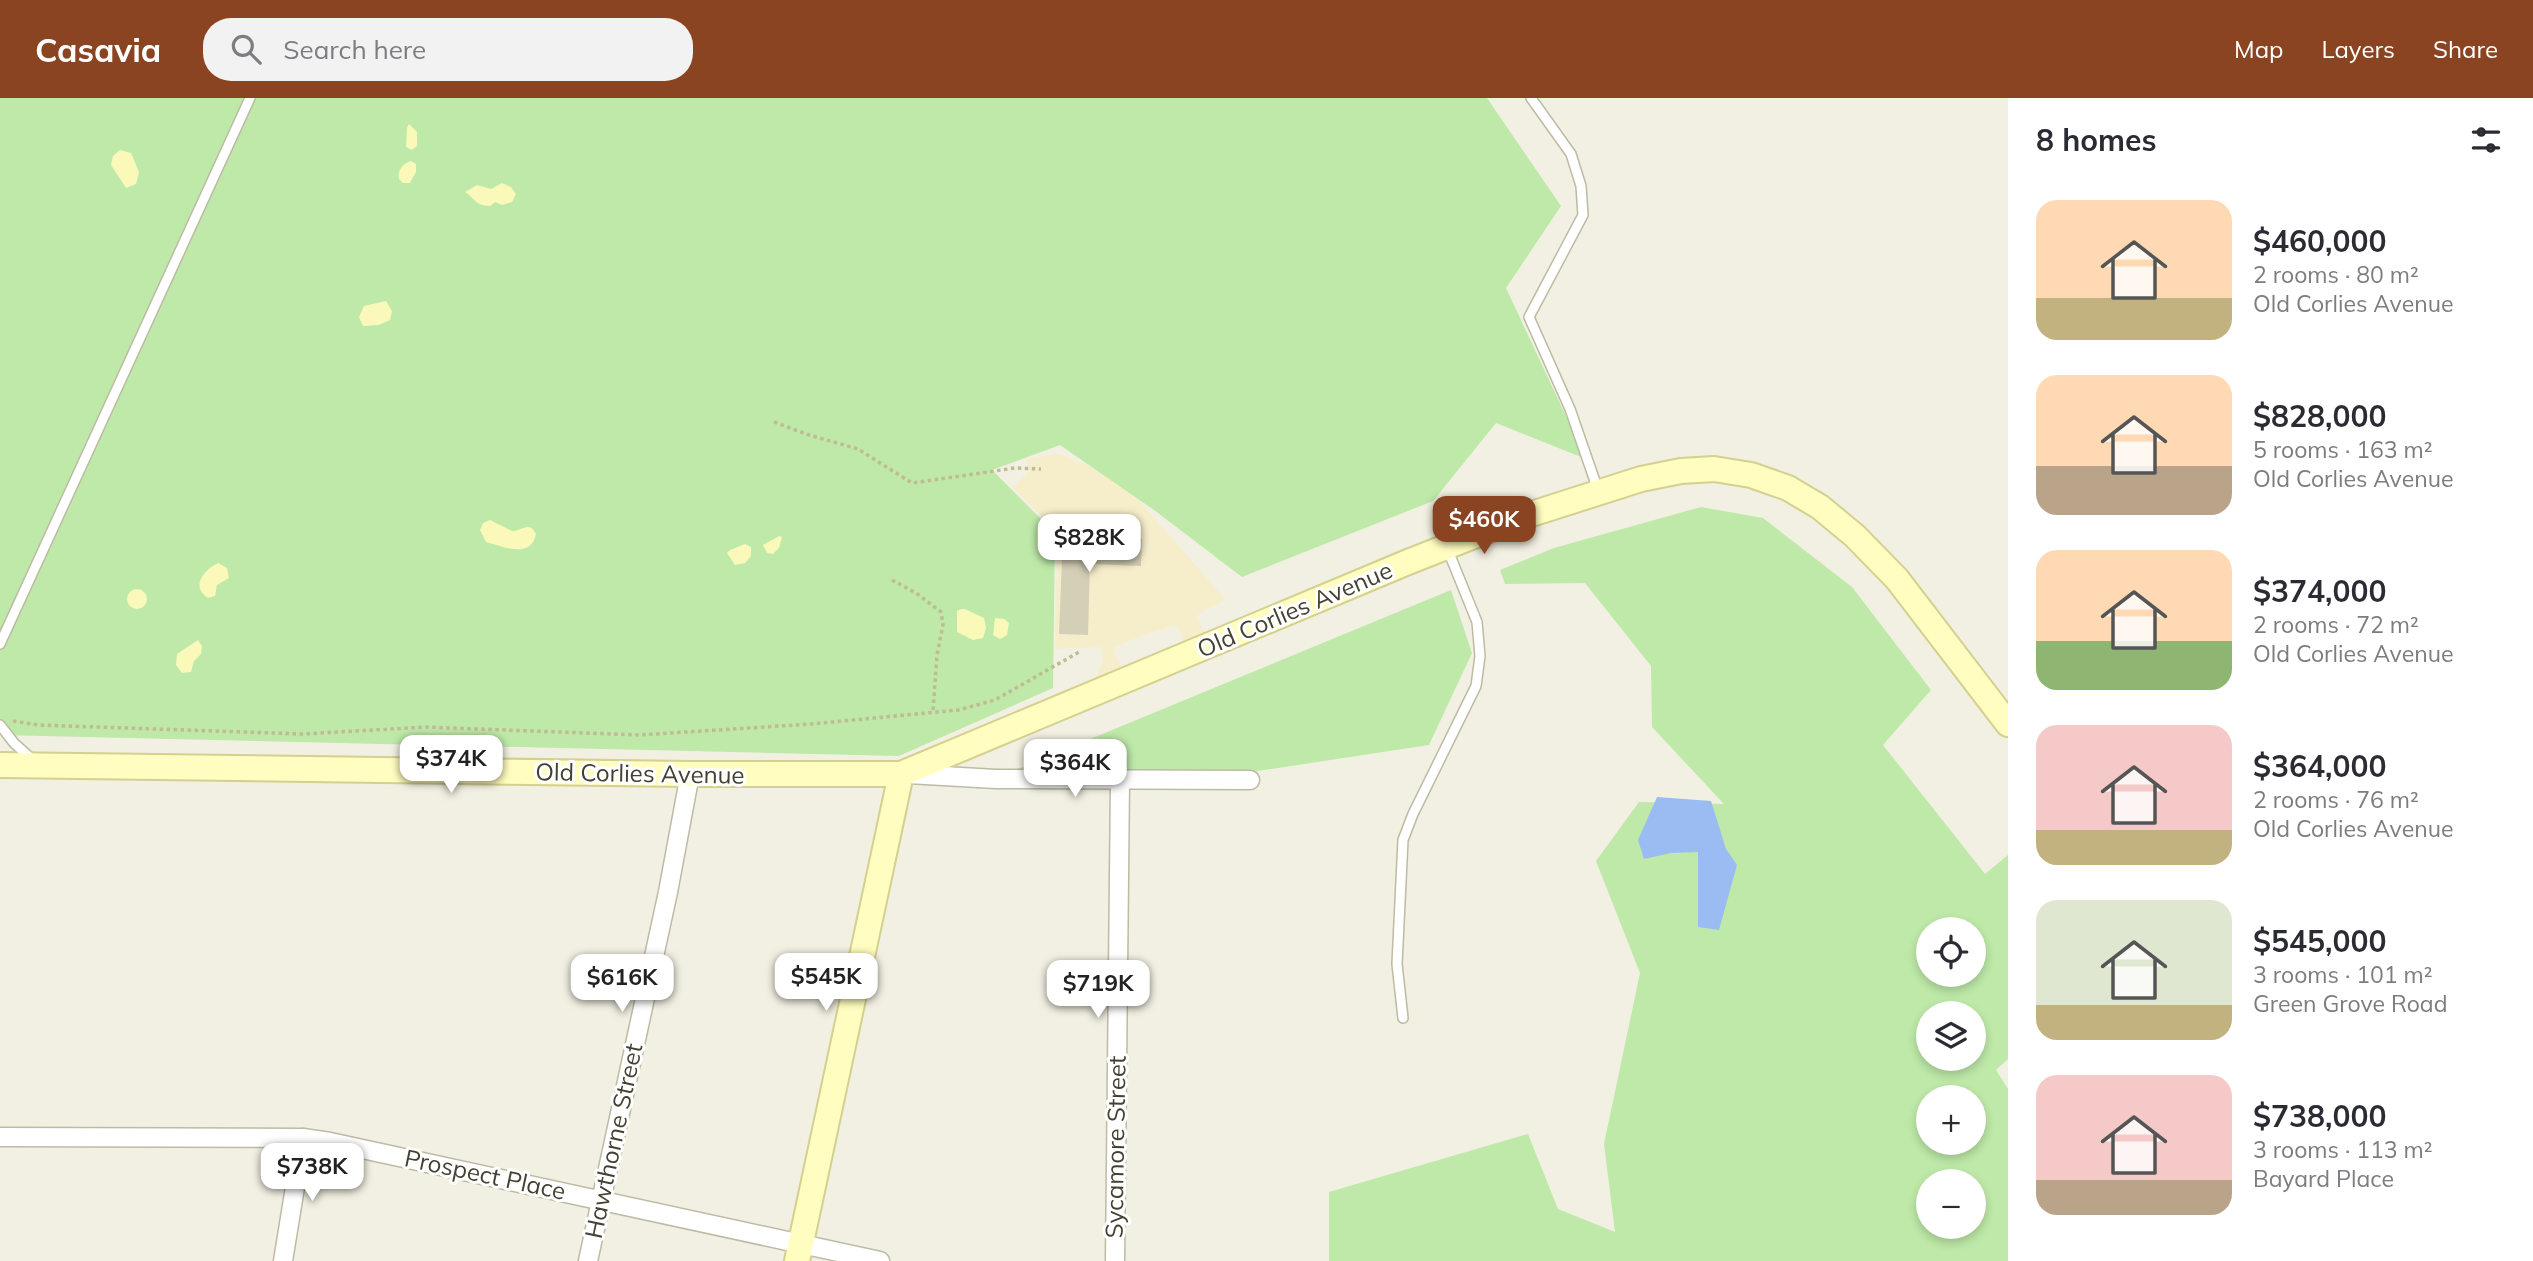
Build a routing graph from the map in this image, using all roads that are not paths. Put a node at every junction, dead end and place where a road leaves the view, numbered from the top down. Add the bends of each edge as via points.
1 (250, 98) edge
2 (1531, 98) edge
3 (1599, 491) junction
4 (1446, 547) junction
5 (0, 644) edge
6 (3, 722) edge
7 (2008, 724) edge
8 (0, 765) edge
9 (38, 765) junction
10 (901, 774) junction
11 (690, 775) junction
12 (1120, 780) junction
13 (1250, 780) dead end
14 (1403, 1018) dead end
15 (0, 1138) edge
16 (303, 1138) junction
17 (601, 1200) junction
18 (799, 1252) edge
19 (282, 1261) edge
20 (588, 1261) edge
21 (880, 1261) edge
22 (1115, 1261) edge

1 - 5 lane
2 - 3 lane via 1571,154 1581,186 1583,215 1529,317 1570,409
3 - 4 street, Old Corlies Avenue
3 - 7 street, Old Corlies Avenue via 1681,471 1714,469 1751,475 1805,497 1855,536 1897,579
4 - 10 street, Old Corlies Avenue
4 - 14 lane via 1476,622 1480,656 1475,686 1403,839 1397,964
6 - 9 lane via 14,743
8 - 9 street, Old Corlies Avenue
9 - 11 street, Old Corlies Avenue
10 - 11 street, Old Corlies Avenue
10 - 12 street, Old Corlies Avenue
10 - 18 street
11 - 17 street, Hawthorne Street
12 - 13 street, Old Corlies Avenue
12 - 22 street, Sycamore Street
15 - 16 street, Prospect Place
16 - 17 street, Prospect Place
16 - 19 street
17 - 18 street, Prospect Place
17 - 20 street, Hawthorne Street
18 - 21 street, Prospect Place

